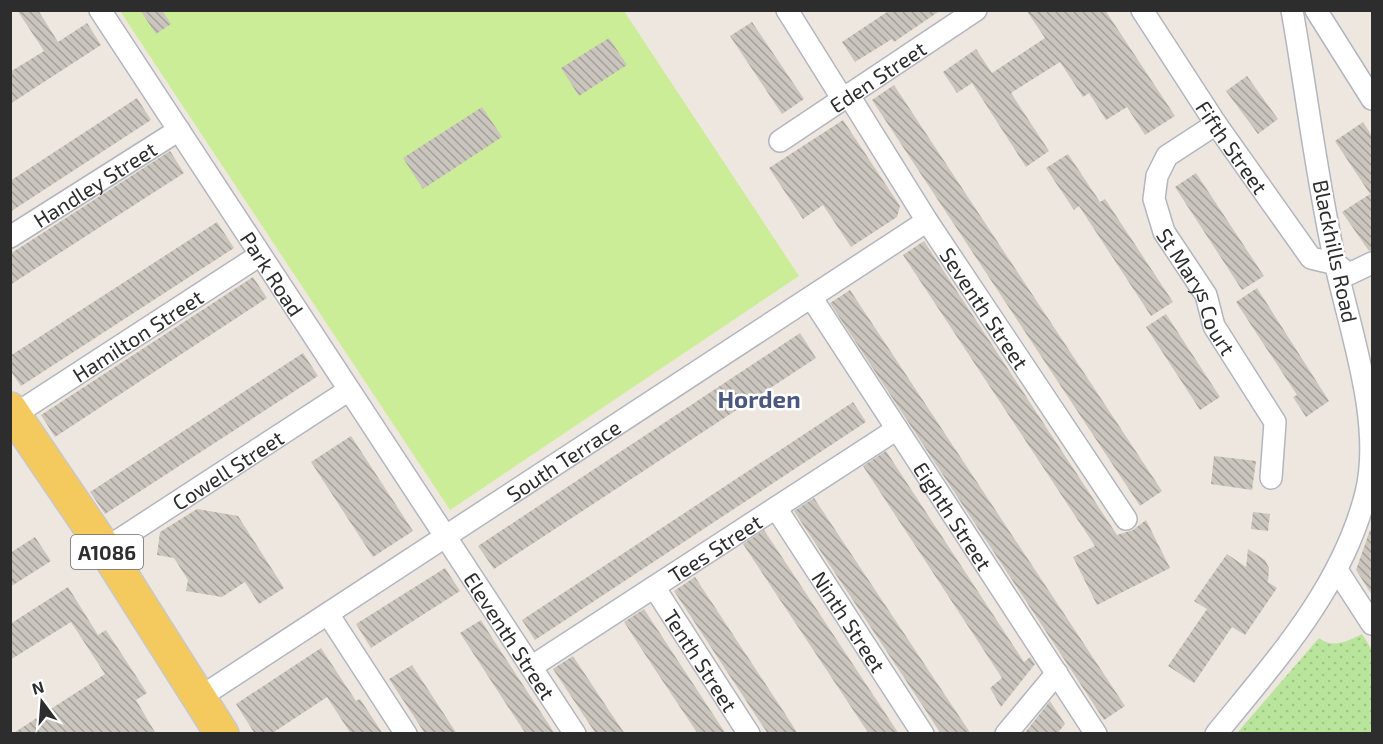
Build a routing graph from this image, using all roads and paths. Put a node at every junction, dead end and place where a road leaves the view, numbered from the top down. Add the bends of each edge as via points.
1 (100, 10) edge
2 (787, 10) edge
3 (1142, 10) edge
4 (1292, 10) edge
5 (1316, 10) edge
6 (972, 12) edge
7 (845, 96) junction
8 (1372, 99) edge
9 (1216, 124) junction
10 (179, 130) junction
11 (780, 141) dead end
12 (927, 221) junction
13 (10, 237) edge
14 (260, 255) junction
15 (1372, 263) edge
16 (1336, 264) junction
17 (811, 297) junction
18 (349, 390) junction
19 (12, 412) edge
20 (897, 429) junction
21 (1372, 450) edge
22 (1271, 478) dead end
23 (776, 508) junction
24 (1126, 519) dead end
25 (445, 537) junction
26 (105, 549) junction
27 (1337, 570) junction
28 (654, 588) junction
29 (328, 614) junction
30 (1372, 624) edge
31 (531, 667) junction
32 (1057, 673) junction
33 (199, 698) junction
34 (222, 734) edge
35 (406, 734) edge
36 (576, 734) edge
37 (749, 734) edge
38 (923, 734) edge
39 (1006, 734) edge
40 (1096, 734) edge
41 (1216, 734) edge

1 - 10 street, Park Road
2 - 7 street, Seventh Street
3 - 9 street, Fifth Street
4 - 16 street, Blackhills Road
5 - 8 street
6 - 7 street, Eden Street
7 - 11 street, Eden Street
7 - 12 street, Seventh Street
9 - 16 street, Fifth Street via 1311,258
9 - 22 street, St Marys Court via 1167,156 1156,176 1154,199 1164,232 1206,295 1214,326 1275,422
10 - 13 street, Handley Street
10 - 14 street, Park Road
12 - 17 street, South Terrace
12 - 24 street, Seventh Street
14 - 18 street, Park Road
14 - 19 street, Hamilton Street
15 - 16 street, Fifth Street via 1350,274
16 - 21 street, Blackhills Road via 1355,344
17 - 20 street, Eighth Street
17 - 25 street, South Terrace
18 - 25 street, Park Road
18 - 26 street, Cowell Street
19 - 26 main road, A1086
20 - 23 street, Tees Street
20 - 32 street, Eighth Street
21 - 27 street, Blackhills Road via 1367,492
23 - 28 street, Tees Street
23 - 38 street, Ninth Street
25 - 29 street, South Terrace
25 - 31 street, Eleventh Street
26 - 33 main road, A1086
27 - 30 street
27 - 41 street, Blackhills Road via 1299,631
28 - 31 street, Tees Street
28 - 37 street, Tenth Street
29 - 33 street, South Terrace
29 - 35 street
31 - 36 street, Eleventh Street
32 - 39 street
32 - 40 street, Eighth Street
33 - 34 main road, A1086

